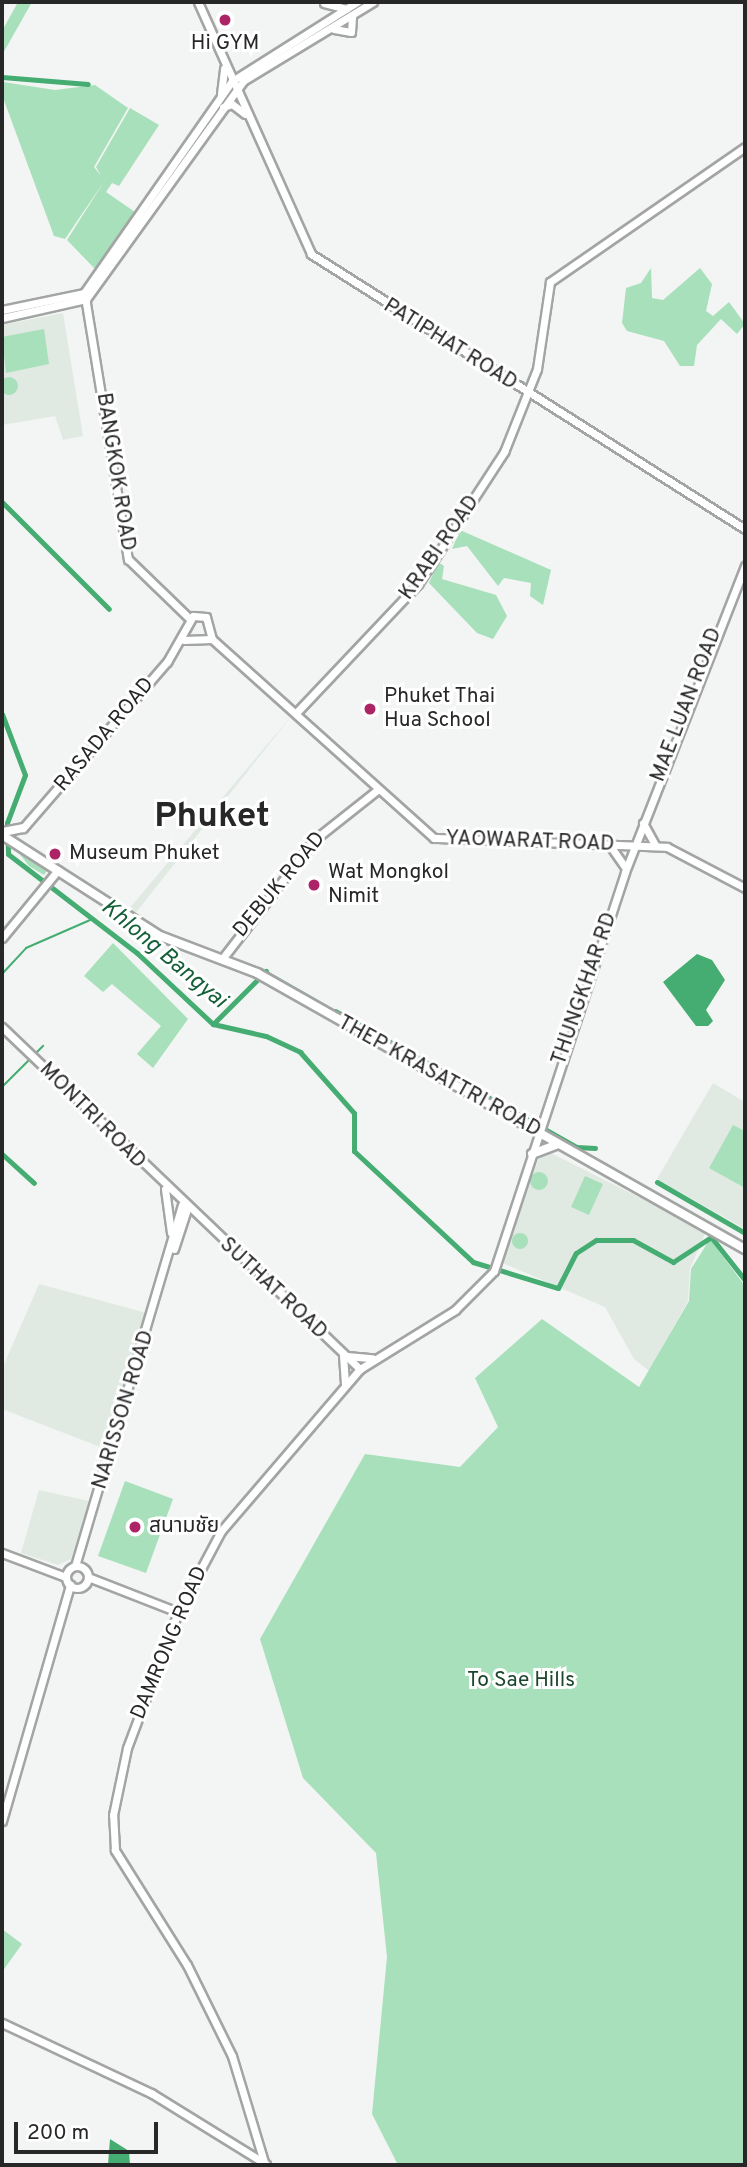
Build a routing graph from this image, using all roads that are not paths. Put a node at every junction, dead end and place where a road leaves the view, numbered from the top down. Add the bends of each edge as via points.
1 (198, 2) edge
2 (357, 2) edge
3 (373, 2) edge
4 (350, 13) junction
5 (328, 26) junction
6 (224, 63) junction
7 (234, 85) junction
8 (220, 98) junction
9 (223, 107) junction
10 (250, 120) junction
11 (745, 147) edge
12 (85, 296) junction
13 (2, 310) edge
14 (2, 318) edge
15 (530, 395) junction
16 (745, 529) edge
17 (745, 566) edge
18 (190, 619) junction
19 (212, 639) junction
20 (184, 640) junction
21 (296, 713) junction
22 (377, 790) junction
23 (643, 822) junction
24 (23, 828) junction
25 (6, 834) edge
26 (20, 844) junction
27 (634, 846) junction
28 (659, 846) junction
29 (610, 847) junction
30 (49, 863) junction
31 (58, 870) junction
32 (625, 872) junction
33 (49, 881) junction
34 (745, 888) edge
35 (2, 938) edge
36 (222, 959) junction
37 (2, 1027) edge
38 (539, 1128) junction
39 (558, 1144) junction
40 (532, 1154) junction
41 (165, 1188) junction
42 (185, 1206) junction
43 (200, 1221) junction
44 (179, 1235) junction
45 (170, 1247) junction
46 (745, 1249) edge
47 (168, 1262) junction
48 (343, 1354) junction
49 (378, 1357) junction
50 (360, 1369) junction
51 (345, 1385) junction
52 (2, 1553) edge
53 (78, 1566) junction
54 (70, 1580) junction
55 (86, 1580) junction
56 (178, 1612) junction
57 (2, 1821) edge
58 (2, 2023) edge
59 (266, 2164) edge

1 - 6 street, PATIPHAT ROAD
2 - 4 street
3 - 4 street
4 - 5 street
4 - 5 street via 351,32
4 - 5 street via 324,4
5 - 7 street
6 - 7 street, PATIPHAT ROAD
6 - 8 street
7 - 8 street
7 - 9 street
7 - 10 street, PATIPHAT ROAD
8 - 12 street
9 - 10 street via 240,107
9 - 12 street
10 - 15 street, PATIPHAT ROAD via 312,254
11 - 15 street, KRABI ROAD via 558,272 545,293
12 - 13 street
12 - 14 street
12 - 18 street, BANGKOK ROAD via 128,559
15 - 16 street, PATIPHAT ROAD
15 - 21 street, KRABI ROAD via 504,452 418,584
17 - 23 street, MAE LUAN ROAD
18 - 19 street, BANGKOK ROAD via 206,617
18 - 20 street
19 - 20 street
19 - 21 street, YAOWARAT ROAD
20 - 24 street, RASADA ROAD via 89,758
21 - 22 street, YAOWARAT ROAD
22 - 29 street, YAOWARAT ROAD via 434,838
22 - 36 street, DEBUK ROAD via 314,840
23 - 27 street, MAE LUAN ROAD
23 - 28 street via 648,839
24 - 25 main road, RASADA ROAD
24 - 26 main road
25 - 26 main road, THEP KRASATTRI ROAD
26 - 30 main road, THEP KRASATTRI ROAD
27 - 28 street, YAOWARAT ROAD
27 - 29 street, YAOWARAT ROAD
27 - 32 street, THUNGKHAR RD
28 - 34 street, YAOWARAT ROAD via 695,857
29 - 32 street via 621,854
30 - 31 main road, THEP KRASATTRI ROAD
30 - 33 street
31 - 33 street
31 - 36 main road, THEP KRASATTRI ROAD via 127,917
32 - 38 street, THUNGKHAR RD
33 - 35 street
36 - 38 main road, THEP KRASATTRI ROAD via 261,975
37 - 41 street, MONTRI ROAD
38 - 39 main road, THEP KRASATTRI ROAD
38 - 40 street, DAMRONG ROAD
39 - 40 main road
39 - 46 main road, THEP KRASATTRI ROAD
40 - 49 street, DAMRONG ROAD via 494,1271 455,1310
41 - 42 street, MONTRI ROAD
41 - 45 street
42 - 43 street, SUTHAT ROAD
42 - 44 street, NARISSON ROAD
42 - 45 street, NARISSON ROAD
43 - 44 street
43 - 48 street, SUTHAT ROAD
44 - 47 street, NARISSON ROAD
45 - 47 street, NARISSON ROAD
47 - 53 street, NARISSON ROAD
48 - 49 street
48 - 50 street, SUTHAT ROAD
48 - 51 street
49 - 50 street, DAMRONG ROAD
50 - 51 street, DAMRONG ROAD
51 - 56 street, DAMRONG ROAD via 221,1531
52 - 54 street via 57,1571
53 - 54 street
53 - 55 street
54 - 55 street
54 - 57 street
55 - 56 street
56 - 59 street, DAMRONG ROAD via 127,1748 113,1815 115,1850 187,1965 232,2056
58 - 59 street via 151,2094

